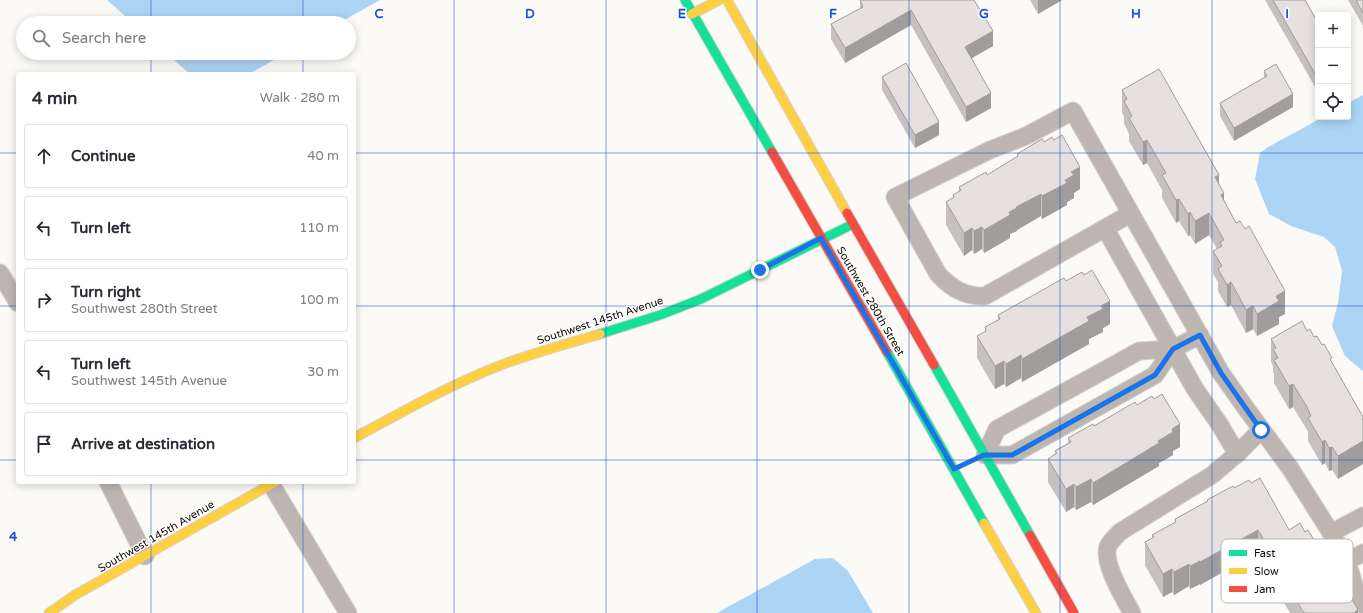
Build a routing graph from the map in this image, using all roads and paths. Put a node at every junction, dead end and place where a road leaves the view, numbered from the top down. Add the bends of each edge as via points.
1 (684, 0) edge
2 (719, 0) edge
3 (727, 0) edge
4 (692, 14) junction
5 (1130, 214) junction
6 (853, 224) junction
7 (1105, 228) junction
8 (821, 238) junction
9 (0, 273) edge
10 (16, 300) edge
11 (1200, 335) junction
12 (1173, 349) junction
13 (1261, 430) junction
14 (356, 437) edge
15 (1237, 454) junction
16 (981, 456) junction
17 (109, 484) edge
18 (271, 484) edge
19 (274, 484) edge
20 (1363, 516) edge
21 (1331, 533) junction
22 (1334, 539) edge
23 (1363, 552) edge
24 (145, 556) junction
25 (1353, 558) edge
26 (1353, 581) edge
27 (1363, 605) edge
28 (49, 613) edge
29 (348, 613) edge
30 (1036, 613) edge
31 (1074, 613) edge
32 (1132, 613) edge

1 - 4 street, Southwest 280th Street
2 - 4 street
3 - 6 street, Southwest 280th Street
4 - 8 street, Southwest 280th Street
5 - 7 street
5 - 7 street via 1073,111 1026,136 990,150 895,197 938,274 947,284 974,297 985,296
5 - 11 street
6 - 8 street, Southwest 145th Avenue
6 - 16 street, Southwest 280th Street
7 - 12 street
8 - 14 street, Southwest 145th Avenue via 740,280 678,308 481,374
8 - 30 street, Southwest 280th Street via 957,467
9 - 10 street
11 - 12 street
11 - 13 street via 1221,373
12 - 15 street via 1195,389
12 - 16 street via 1155,375 1012,455
12 - 16 street via 1139,350 997,430
13 - 15 street
13 - 21 street via 1290,468
15 - 32 street via 1212,475 1120,532 1112,541 1108,548 1109,568
16 - 31 street, Southwest 280th Street
17 - 24 street
18 - 24 street, Southwest 145th Avenue
19 - 29 street
20 - 21 street
21 - 22 street
23 - 25 street
24 - 28 street, Southwest 145th Avenue
26 - 27 street

